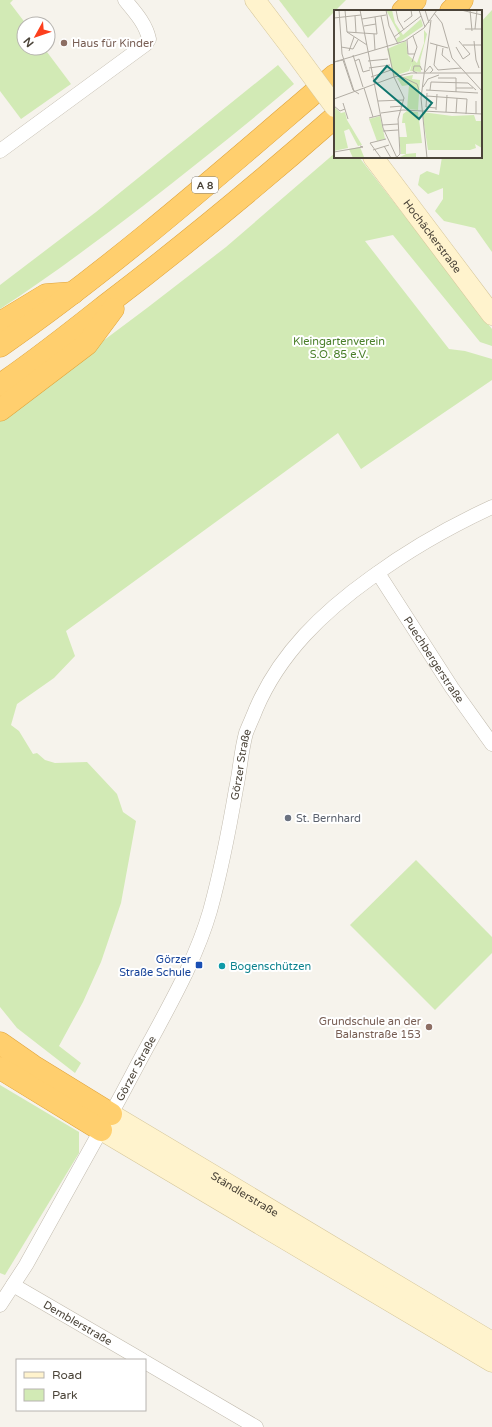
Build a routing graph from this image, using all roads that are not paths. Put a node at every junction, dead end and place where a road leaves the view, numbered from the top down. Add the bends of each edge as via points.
1 (126, 0) edge
2 (255, 0) edge
3 (415, 0) edge
4 (462, 0) edge
5 (404, 10) edge
6 (452, 10) edge
7 (334, 76) edge
8 (334, 106) edge
9 (334, 118) edge
10 (0, 151) edge
11 (373, 158) edge
12 (127, 289) junction
13 (73, 293) junction
14 (492, 315) edge
15 (0, 323) edge
16 (0, 346) edge
17 (0, 385) edge
18 (0, 410) edge
19 (492, 507) edge
20 (378, 572) junction
21 (492, 744) edge
22 (0, 1027) edge
23 (0, 1043) edge
24 (33, 1066) junction
25 (0, 1068) edge
26 (106, 1122) junction
27 (14, 1285) junction
28 (0, 1305) edge
29 (492, 1342) edge
30 (140, 1359) edge
31 (492, 1362) edge
32 (146, 1363) edge
33 (256, 1427) edge

1 - 10 street via 148,33 149,39 146,44
2 - 8 main road, bridge
3 - 5 highway
4 - 6 highway
7 - 13 highway, A 8
9 - 12 highway via 257,185
11 - 14 main road, Hochäckerstraße
12 - 17 highway
12 - 18 highway via 87,344
13 - 15 highway via 46,294
13 - 16 highway, A 8
19 - 20 street, Görzer Straße via 427,540
20 - 21 street, Puechbergerstraße via 452,688
20 - 26 street, Görzer Straße via 338,602 305,633 274,673 262,696 246,733 229,827 207,918 178,989
22 - 24 highway
23 - 24 highway, Ständlerstraße
24 - 26 highway, Ständlerstraße
25 - 26 highway, Ständlerstraße
26 - 27 street, Görzer Straße
26 - 29 main road, Ständlerstraße
26 - 31 main road, Ständlerstraße
27 - 28 street, Görzer Straße
27 - 30 street, Demblerstraße
32 - 33 street

